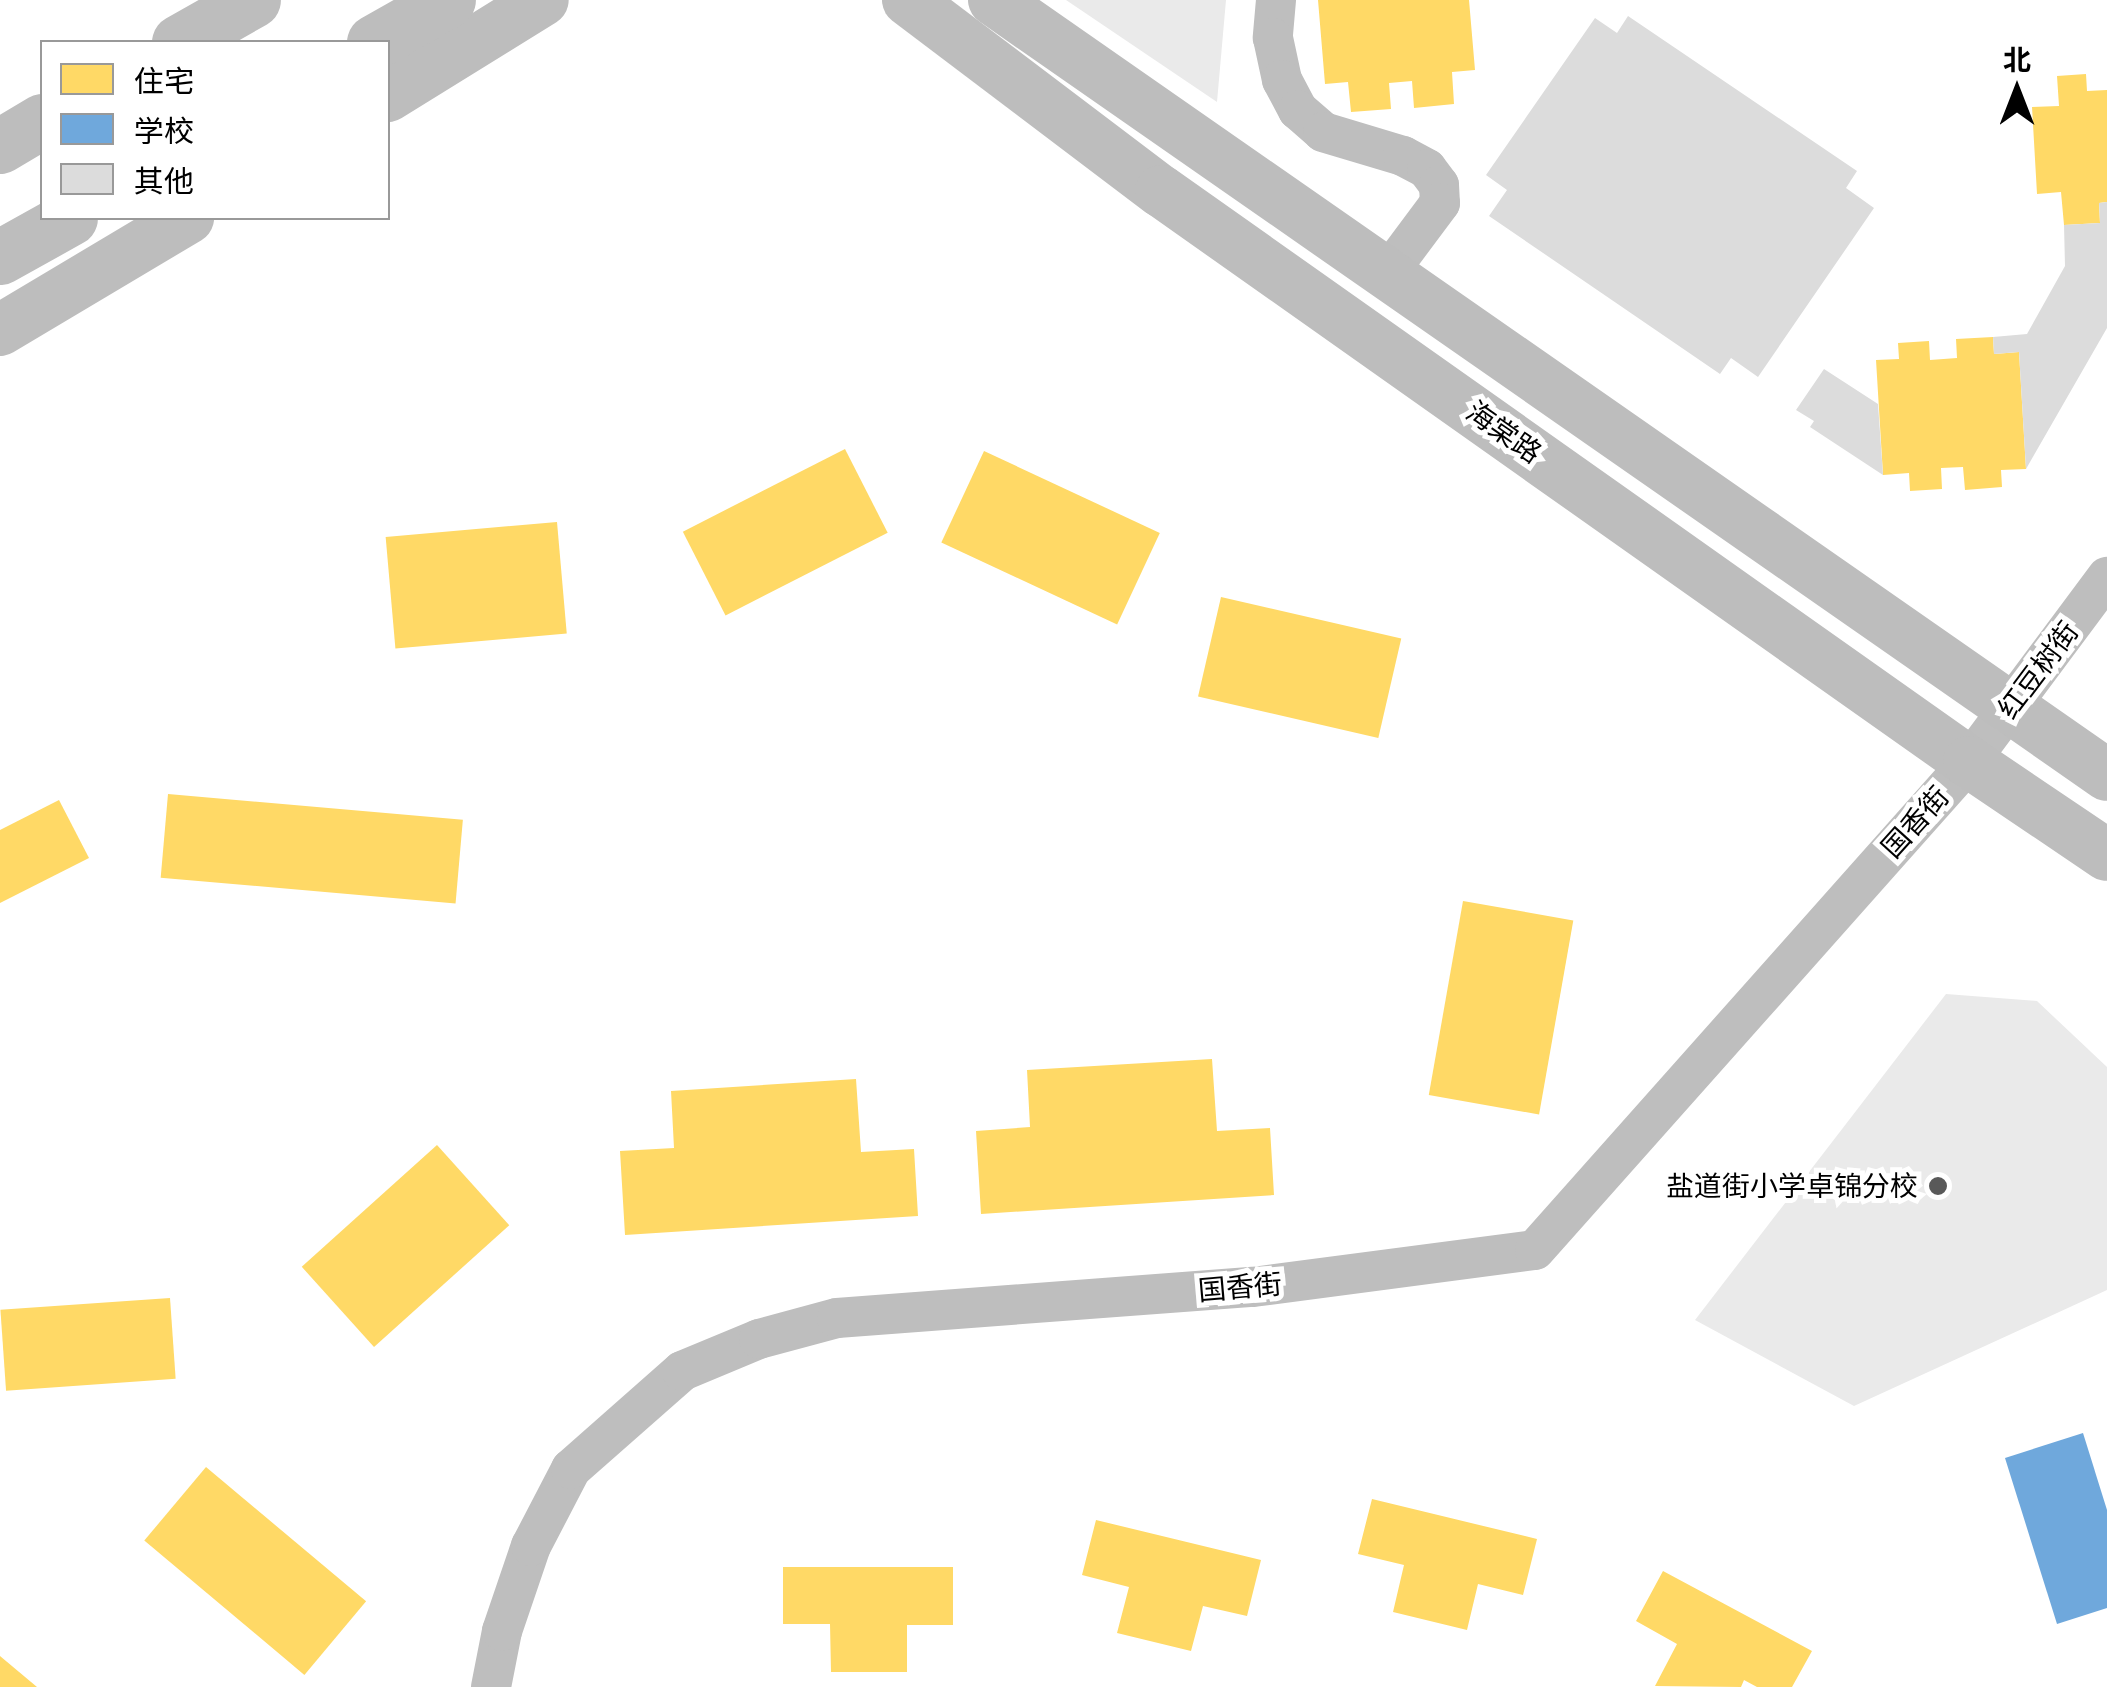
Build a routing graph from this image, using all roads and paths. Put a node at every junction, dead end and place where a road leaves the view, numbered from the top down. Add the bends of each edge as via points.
1 (253, 0) edge
2 (448, 0) edge
3 (544, 0) edge
4 (908, 0) edge
5 (994, 0) edge
6 (1276, 0) edge
7 (183, 40) edge
8 (378, 40) edge
9 (390, 95) edge
10 (40, 122) edge
11 (0, 146) edge
12 (66, 220) edge
13 (185, 220) edge
14 (0, 257) edge
15 (1387, 274) junction
16 (0, 330) edge
17 (2107, 578) edge
18 (2009, 707) junction
19 (1968, 762) junction
20 (2107, 775) edge
21 (2107, 854) edge
22 (491, 1687) edge

1 - 7 highway
2 - 8 highway
3 - 9 main road
4 - 19 main road, 海棠路 via 1161,191
5 - 15 main road
6 - 15 street via 1273,38 1282,80 1298,110 1322,132 1427,169 1439,185 1440,203
10 - 11 highway
12 - 14 highway
13 - 16 main road
15 - 18 main road
17 - 18 street, 红豆树街
18 - 19 street, 红豆树街
18 - 20 main road
19 - 21 main road, 海棠路
19 - 22 street, 国香街 via 1536,1250 1253,1287 837,1318 682,1370 572,1469 531,1546

